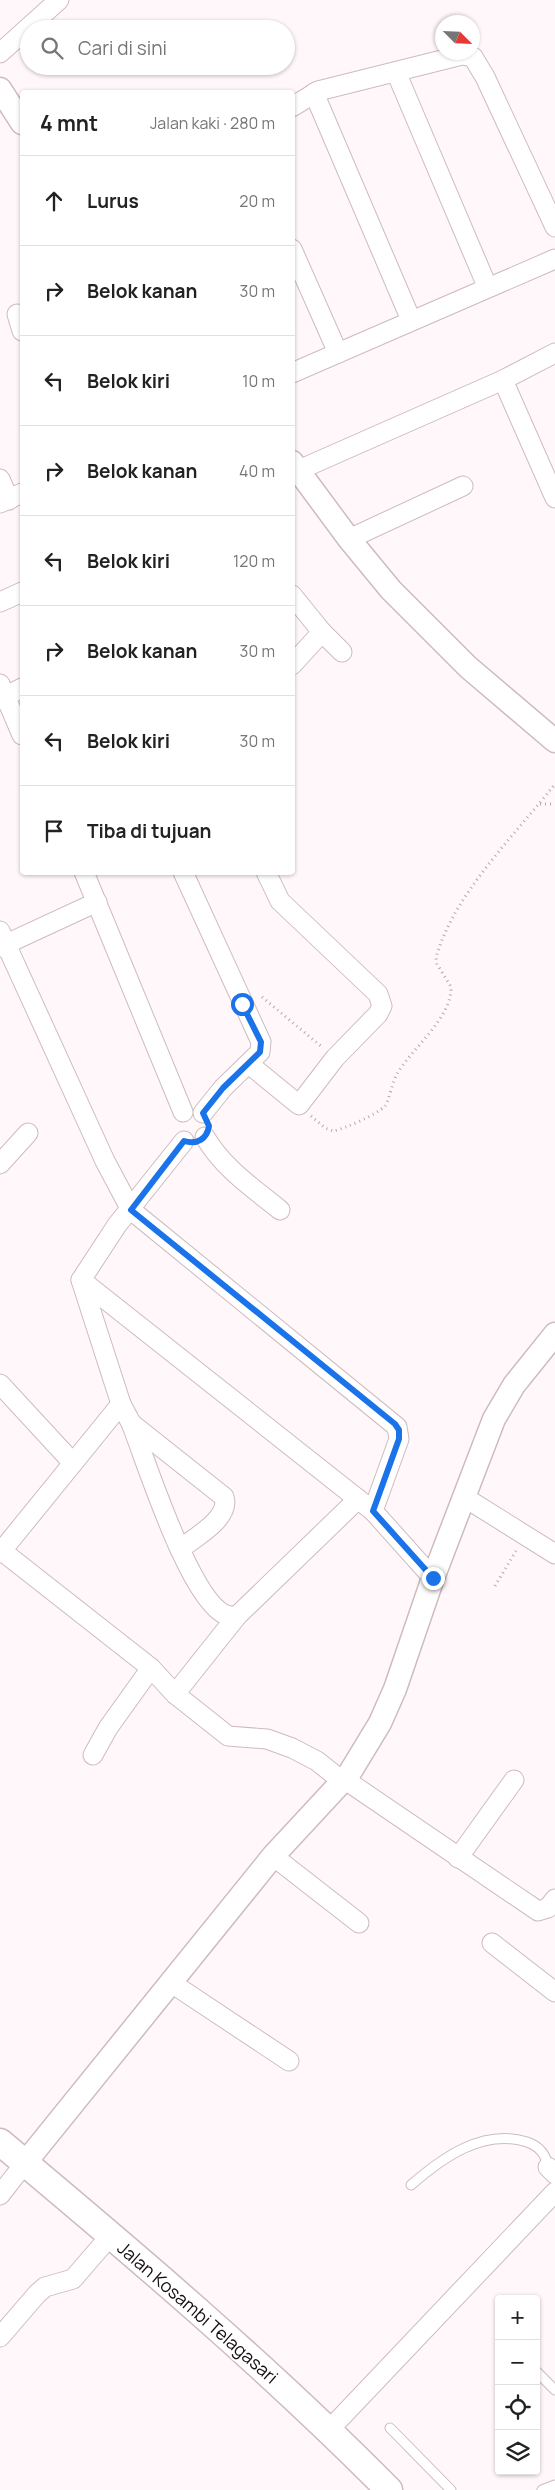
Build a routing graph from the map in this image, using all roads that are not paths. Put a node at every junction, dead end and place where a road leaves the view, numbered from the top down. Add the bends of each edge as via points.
1 (59, 0) edge
2 (37, 20) edge
3 (20, 35) edge
4 (0, 53) edge
5 (396, 72) junction
6 (0, 89) edge
7 (314, 93) junction
8 (295, 105) edge
9 (20, 120) edge
10 (555, 227) edge
11 (295, 256) edge
12 (555, 259) edge
13 (488, 286) junction
14 (410, 320) junction
15 (338, 353) junction
16 (555, 353) edge
17 (295, 372) edge
18 (503, 380) junction
19 (295, 469) edge
20 (0, 479) edge
21 (463, 486) dead end
22 (555, 498) edge
23 (10, 499) edge
24 (349, 539) junction
25 (20, 593) edge
26 (295, 599) edge
27 (0, 602) edge
28 (322, 632) junction
29 (342, 652) dead end
30 (295, 662) edge
31 (20, 688) edge
32 (2, 693) edge
33 (20, 731) edge
34 (555, 741) edge
35 (85, 875) edge
36 (183, 875) edge
37 (267, 875) edge
38 (97, 902) junction
39 (2, 941) edge
40 (248, 1064) junction
41 (183, 1112) junction
42 (203, 1113) junction
43 (28, 1133) dead end
44 (206, 1136) junction
45 (184, 1141) junction
46 (0, 1164) edge
47 (131, 1210) junction
48 (280, 1210) dead end
49 (81, 1280) junction
50 (555, 1334) edge
51 (0, 1384) edge
52 (121, 1404) junction
53 (131, 1424) junction
54 (73, 1463) junction
55 (464, 1497) junction
56 (366, 1505) junction
57 (180, 1549) junction
58 (1, 1552) edge
59 (555, 1554) edge
60 (433, 1578) junction
61 (237, 1616) junction
62 (151, 1668) junction
63 (176, 1694) junction
64 (93, 1755) dead end
65 (343, 1780) junction
66 (514, 1780) dead end
67 (273, 1856) junction
68 (458, 1858) junction
69 (555, 1899) edge
70 (359, 1924) dead end
71 (492, 1943) dead end
72 (170, 1982) junction
73 (555, 1992) edge
74 (289, 2061) dead end
75 (0, 2142) edge
76 (25, 2163) junction
77 (551, 2171) edge
78 (411, 2184) dead end
79 (555, 2192) edge
80 (0, 2194) edge
81 (111, 2236) junction
82 (0, 2337) edge
83 (540, 2375) edge
84 (555, 2390) edge
85 (390, 2428) dead end
86 (329, 2430) junction
87 (555, 2485) edge
88 (389, 2490) edge
89 (451, 2490) edge
90 (542, 2490) edge

1 - 2 street
3 - 4 street
5 - 7 street
5 - 10 street via 462,55 477,62
5 - 13 street
6 - 9 street
7 - 8 street
7 - 14 street
11 - 15 street
12 - 13 street
13 - 14 street
14 - 15 street
15 - 17 street
16 - 18 street
18 - 19 street
18 - 22 street
19 - 24 street
20 - 23 street
21 - 24 street
24 - 34 street via 391,590 468,667
25 - 27 street
26 - 28 street
28 - 29 street
28 - 30 street
31 - 32 street
32 - 33 street
35 - 38 street
36 - 40 street via 261,1042 260,1052
37 - 40 street via 280,901 376,992 382,1006 335,1058 299,1105
38 - 39 street
38 - 41 street
39 - 47 street
40 - 42 street
41 - 42 street via 195,1109
41 - 45 street via 177,1118 176,1127
42 - 44 street via 209,1126
43 - 46 street
44 - 45 street via 196,1142
44 - 48 street via 214,1152
45 - 47 street
47 - 49 street via 117,1225
47 - 56 street via 397,1427 399,1439
49 - 52 street
49 - 56 street
50 - 55 street via 514,1385 494,1419
51 - 54 street
52 - 53 street
52 - 54 street
53 - 57 street
53 - 57 street via 224,1497 225,1507 216,1520
54 - 58 street
55 - 59 street
55 - 60 street
56 - 60 street
56 - 61 street
57 - 61 street via 210,1602 226,1615
58 - 62 street
60 - 65 street via 386,1710
61 - 63 street
62 - 63 street
62 - 64 street
63 - 65 street via 228,1736 267,1739 292,1748
65 - 67 street
65 - 68 street
66 - 68 street
67 - 70 street
67 - 72 street
68 - 69 street via 538,1912 548,1908
71 - 73 street
72 - 74 street
72 - 76 street
75 - 76 main road, Jalan Kosambi Telagasari
76 - 80 street
76 - 81 main road, Jalan Kosambi Telagasari
77 - 78 lane via 544,2154 534,2145 517,2139 487,2140 448,2156
79 - 86 street
81 - 82 street via 73,2279 45,2287 37,2294
81 - 86 main road, Jalan Kosambi Telagasari
83 - 84 lane
85 - 89 lane
86 - 88 main road, Jalan Kosambi Telagasari
87 - 90 lane

